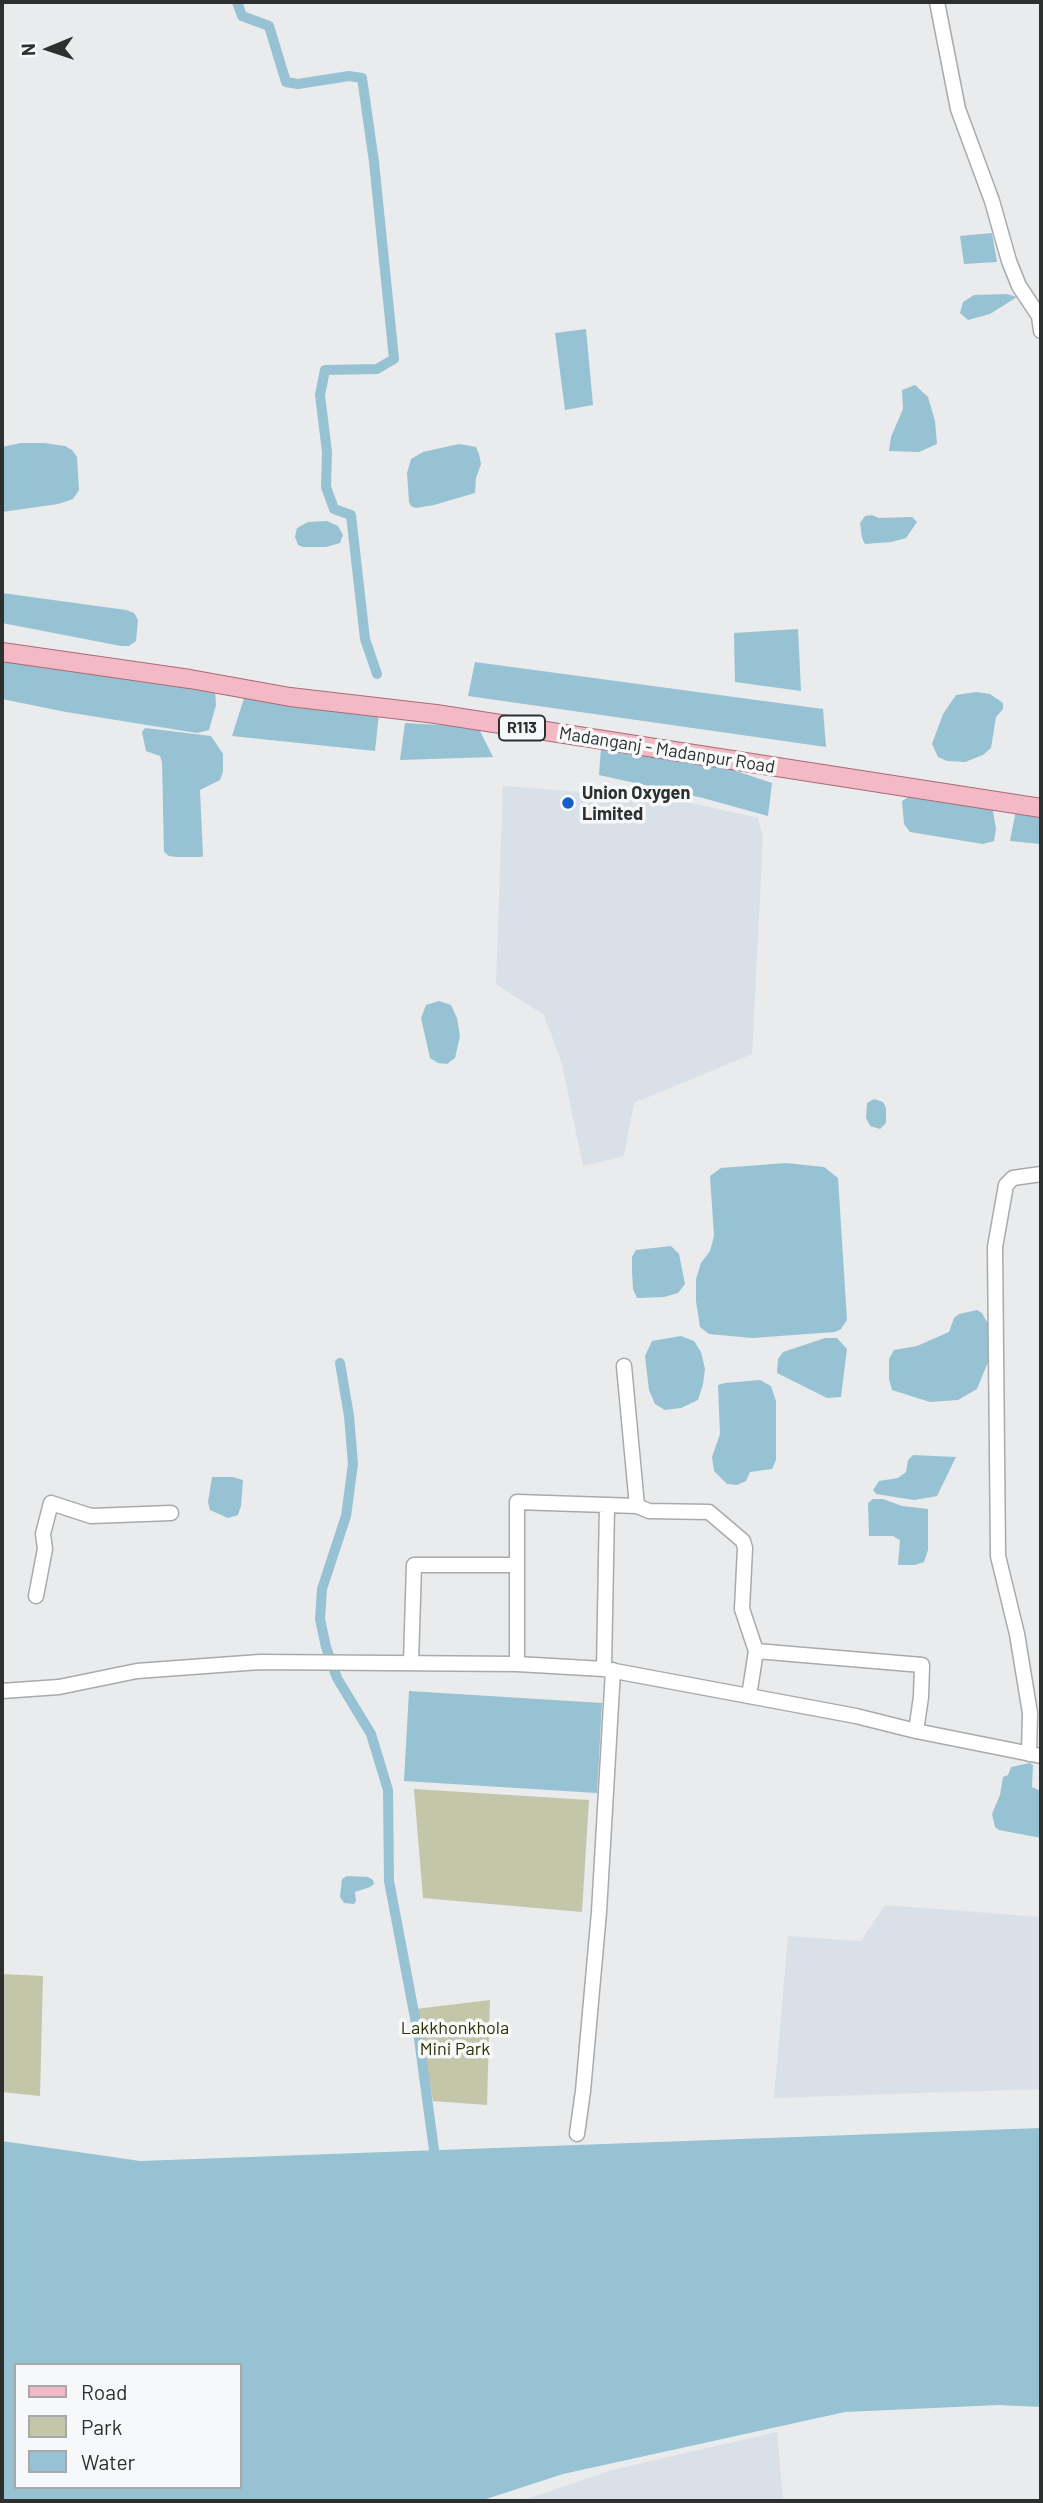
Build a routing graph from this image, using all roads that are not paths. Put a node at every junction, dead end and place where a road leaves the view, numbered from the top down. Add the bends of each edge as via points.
1 (937, 2) edge
2 (1041, 331) edge
3 (2, 652) edge
4 (1041, 808) edge
5 (1041, 1174) edge
6 (624, 1366) dead end
7 (607, 1506) junction
8 (637, 1506) junction
9 (171, 1513) dead end
10 (516, 1565) junction
11 (36, 1596) dead end
12 (756, 1651) junction
13 (411, 1662) junction
14 (517, 1664) junction
15 (608, 1669) junction
16 (2, 1691) edge
17 (749, 1696) junction
18 (916, 1731) junction
19 (1035, 1755) edge
20 (577, 2134) dead end

1 - 2 street via 958,109 1009,261 1039,316
3 - 4 main road, Madanganj - Madanpur Road / R113
5 - 19 street via 1013,1178 1006,1185 995,1247 998,1556 1017,1634
6 - 8 street
7 - 8 street
7 - 10 street via 517,1502
7 - 15 street
8 - 12 street via 649,1511 709,1512 740,1538 745,1548 742,1609
9 - 11 street via 91,1516 51,1503
10 - 13 street via 414,1565
10 - 14 street
12 - 17 street
12 - 18 street via 922,1665
13 - 14 street
13 - 16 street via 201,1665 137,1671 59,1688
14 - 15 street
15 - 17 street
15 - 20 street via 599,1912
17 - 18 street
18 - 19 street

